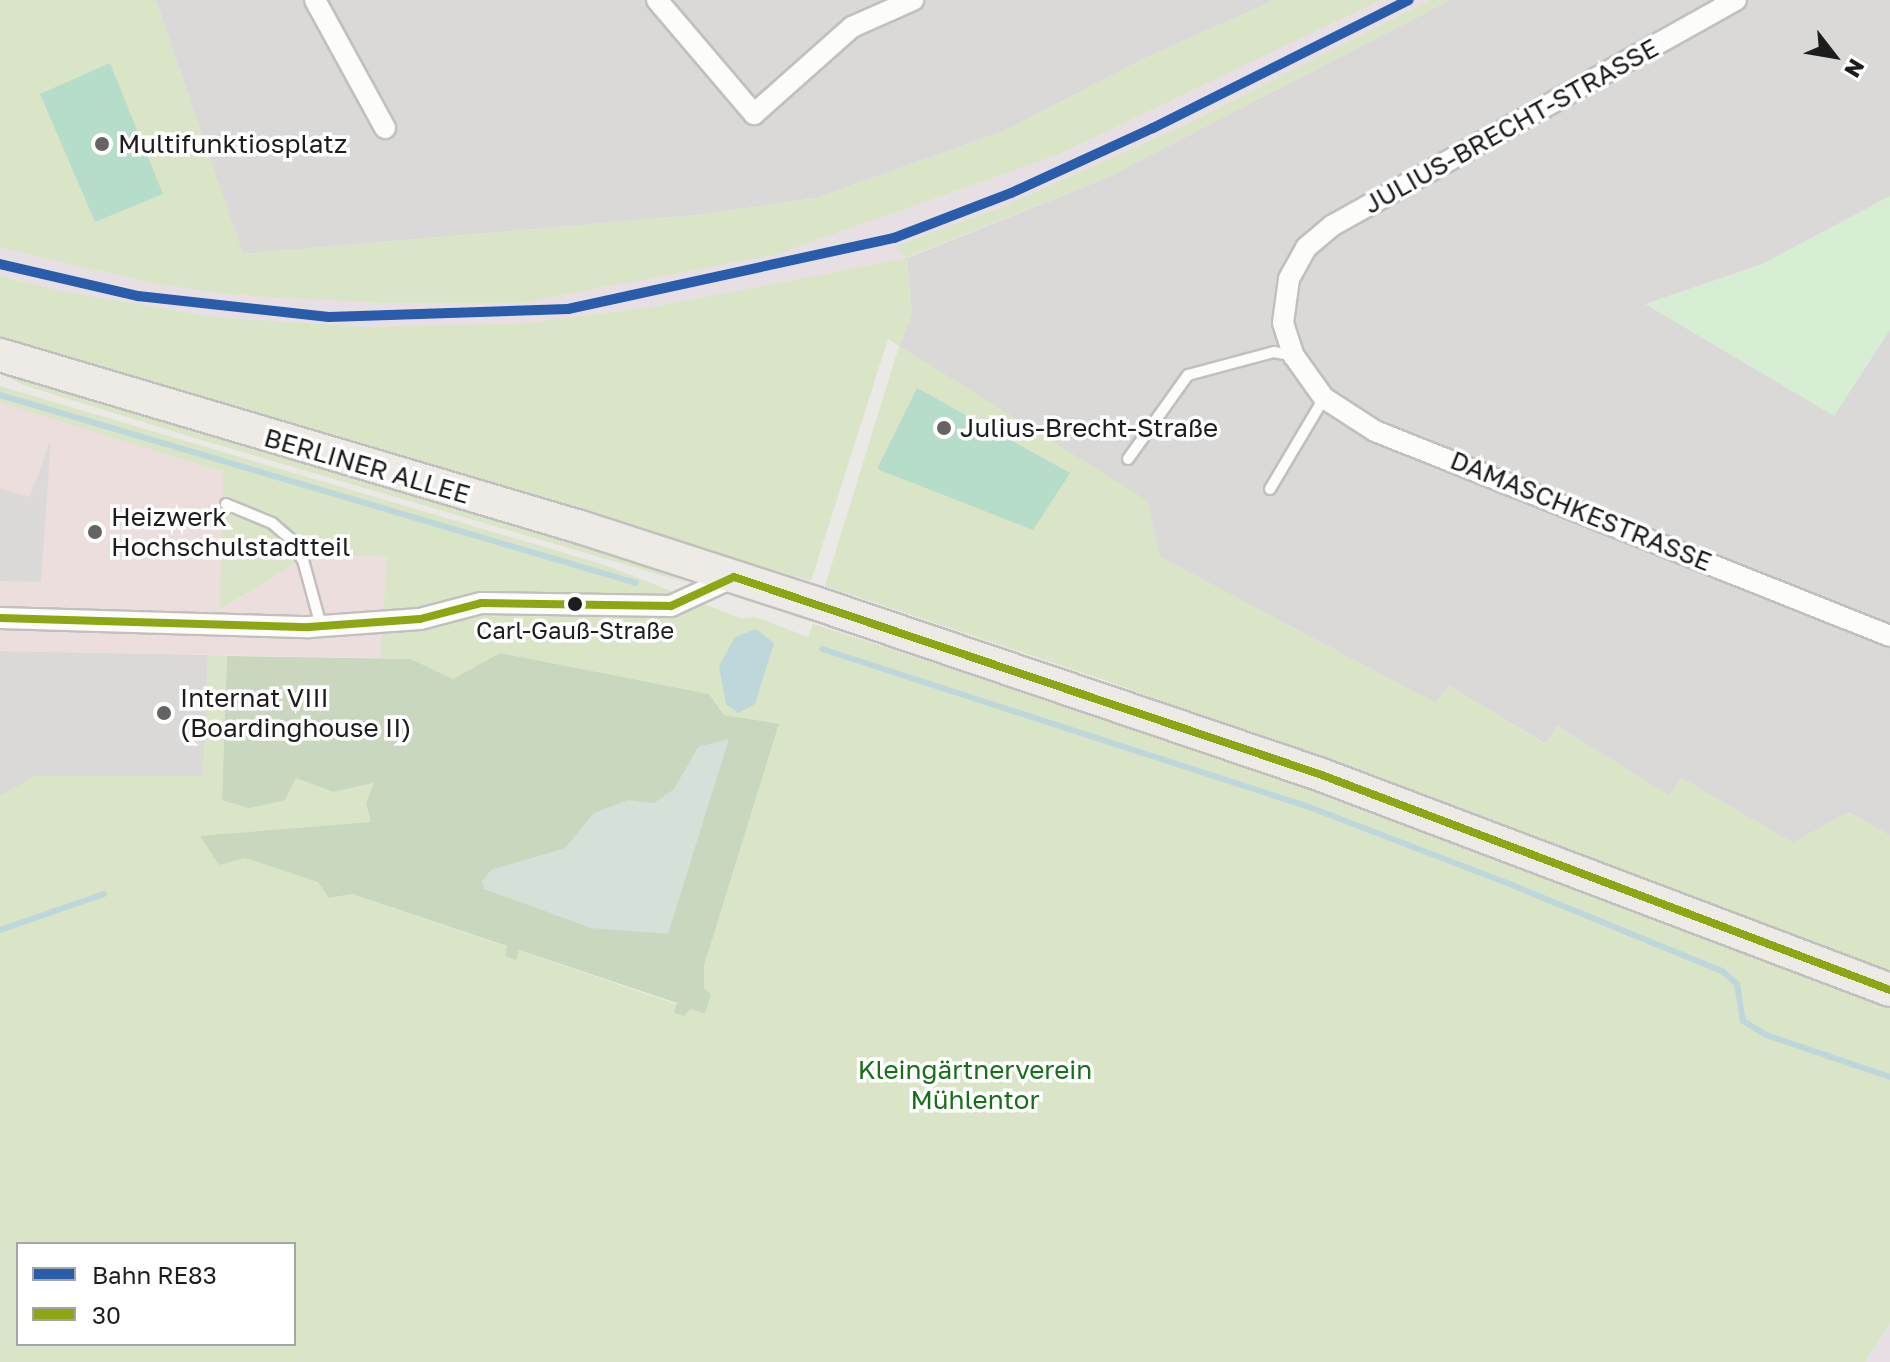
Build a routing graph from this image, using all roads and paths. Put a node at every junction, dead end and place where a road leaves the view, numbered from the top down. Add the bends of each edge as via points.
1 (315, 0) edge
2 (657, 0) edge
3 (913, 0) edge
4 (1736, 0) edge
5 (385, 128) dead end
6 (0, 355) edge
7 (1294, 356) junction
8 (1324, 398) junction
9 (1128, 459) dead end
10 (1270, 489) dead end
11 (226, 504) dead end
12 (734, 577) junction
13 (0, 618) edge
14 (321, 626) junction
15 (1890, 636) edge
16 (1890, 990) edge

1 - 5 street
2 - 3 street via 754,114 852,27
4 - 7 street, JULIUS-BRECHT-STRASSE via 1333,225 1306,248 1289,279 1283,323
6 - 12 main road, BERLINER ALLEE
7 - 8 street, DAMASCHKESTRASSE
7 - 9 lane via 1274,352 1188,375
8 - 10 lane
8 - 15 street, DAMASCHKESTRASSE via 1375,431
11 - 14 lane via 272,523 289,538 303,560
12 - 14 street via 671,606 481,603 420,619
12 - 16 main road, BERLINER ALLEE via 1319,774
13 - 14 street

